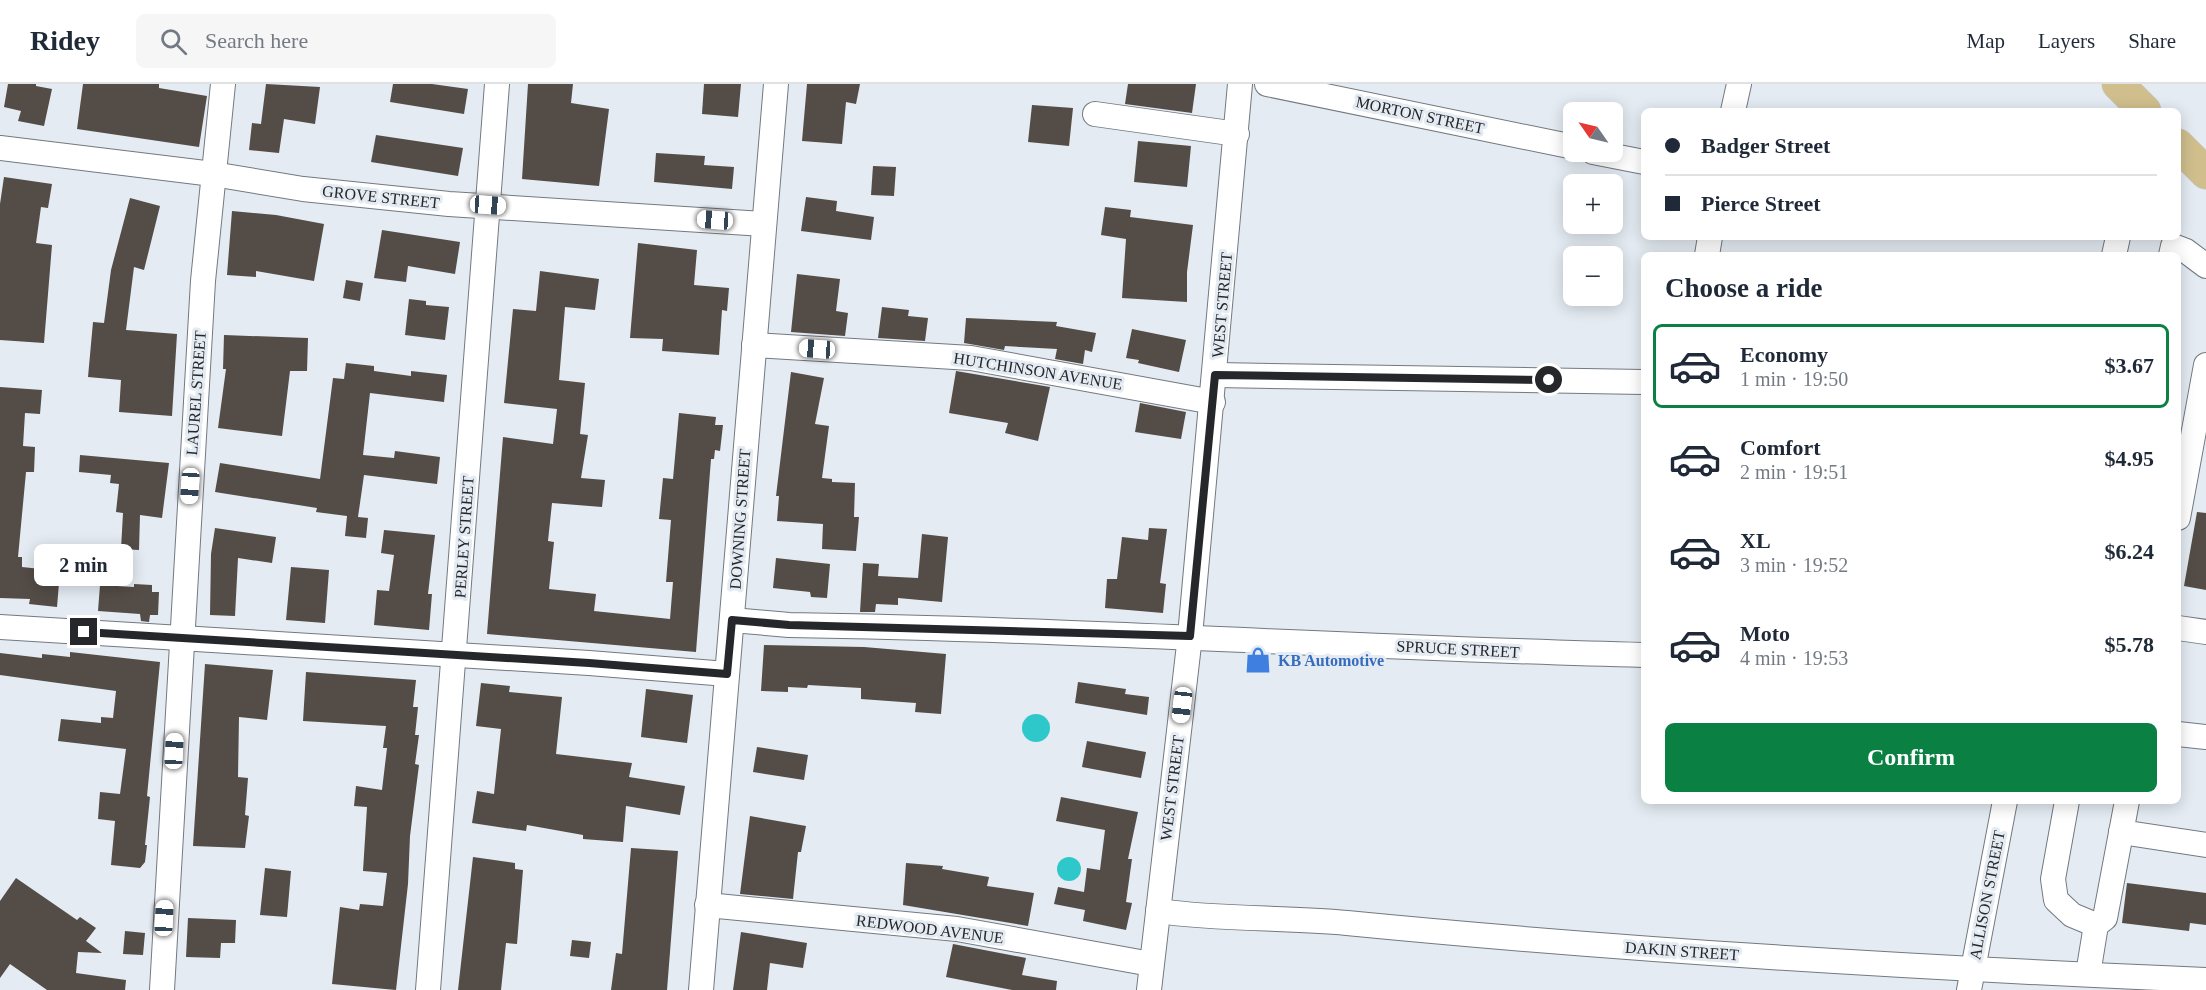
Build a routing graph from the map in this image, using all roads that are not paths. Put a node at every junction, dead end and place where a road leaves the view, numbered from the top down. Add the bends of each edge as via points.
1 (223, 84) edge
2 (497, 84) edge
3 (776, 84) edge
4 (1240, 84) edge
5 (1267, 84) edge
6 (1739, 84) edge
7 (2118, 84) edge
8 (1734, 108) edge
9 (2142, 108) edge
10 (1095, 114) dead end
11 (1237, 134) junction
12 (1563, 145) edge
13 (0, 148) edge
14 (2181, 151) edge
15 (1623, 158) edge
16 (1641, 161) edge
17 (2206, 173) edge
18 (213, 174) junction
19 (488, 205) junction
20 (764, 224) junction
21 (2171, 252) edge
22 (2206, 266) edge
23 (754, 345) junction
24 (2206, 365) edge
25 (1215, 375) junction
26 (1641, 382) edge
27 (1213, 402) junction
28 (2184, 453) edge
29 (2181, 486) edge
30 (732, 620) junction
31 (0, 627) edge
32 (2181, 628) edge
33 (2206, 632) edge
34 (1190, 636) junction
35 (181, 639) junction
36 (455, 655) junction
37 (1641, 655) edge
38 (727, 674) junction
39 (2181, 734) edge
40 (2206, 737) edge
41 (2004, 804) edge
42 (2066, 804) edge
43 (2126, 804) edge
44 (2121, 832) junction
45 (2206, 845) edge
46 (707, 905) junction
47 (1158, 911) junction
48 (2096, 925) junction
49 (1151, 964) junction
50 (2088, 974) junction
51 (1971, 980) edge
52 (2206, 980) edge
53 (162, 990) edge
54 (428, 990) edge
55 (700, 990) edge
56 (1149, 990) edge

1 - 18 street, LAUREL STREET
2 - 19 street, PERLEY STREET
3 - 20 street, DOWNING STREET
4 - 11 street, WEST STREET
5 - 12 street, MORTON STREET
6 - 8 street
7 - 9 main road
10 - 11 street
11 - 25 street, WEST STREET
13 - 18 street, GROVE STREET
14 - 17 main road
15 - 16 street
18 - 19 street, GROVE STREET via 303,189
18 - 35 street, LAUREL STREET
19 - 20 street, GROVE STREET
19 - 36 street, PERLEY STREET
20 - 23 street, DOWNING STREET
21 - 22 street via 2173,246 2186,251
23 - 27 street, HUTCHINSON AVENUE via 971,358
23 - 30 street, DOWNING STREET
24 - 28 street
25 - 26 street
25 - 27 street, WEST STREET
27 - 34 street, WEST STREET
28 - 29 street
30 - 34 street, SPRUCE STREET via 789,625
30 - 38 street, DOWNING STREET
31 - 35 street
32 - 33 street
34 - 37 street, SPRUCE STREET
34 - 47 street, WEST STREET
35 - 36 street
35 - 53 street, LAUREL STREET
36 - 38 street
36 - 54 street, PERLEY STREET
38 - 46 street, DOWNING STREET
39 - 40 street
41 - 51 street, ALLISON STREET
42 - 48 street via 2053,879 2056,900 2072,915
43 - 44 street
44 - 45 street
44 - 48 street via 2105,918
46 - 49 street, REDWOOD AVENUE via 957,929
46 - 55 street, DOWNING STREET
47 - 49 street, WEST STREET
47 - 51 street, DAKIN STREET via 1324,921
48 - 50 street
49 - 56 street, WEST STREET
50 - 51 street, DAKIN STREET
50 - 52 street, DAKIN STREET

